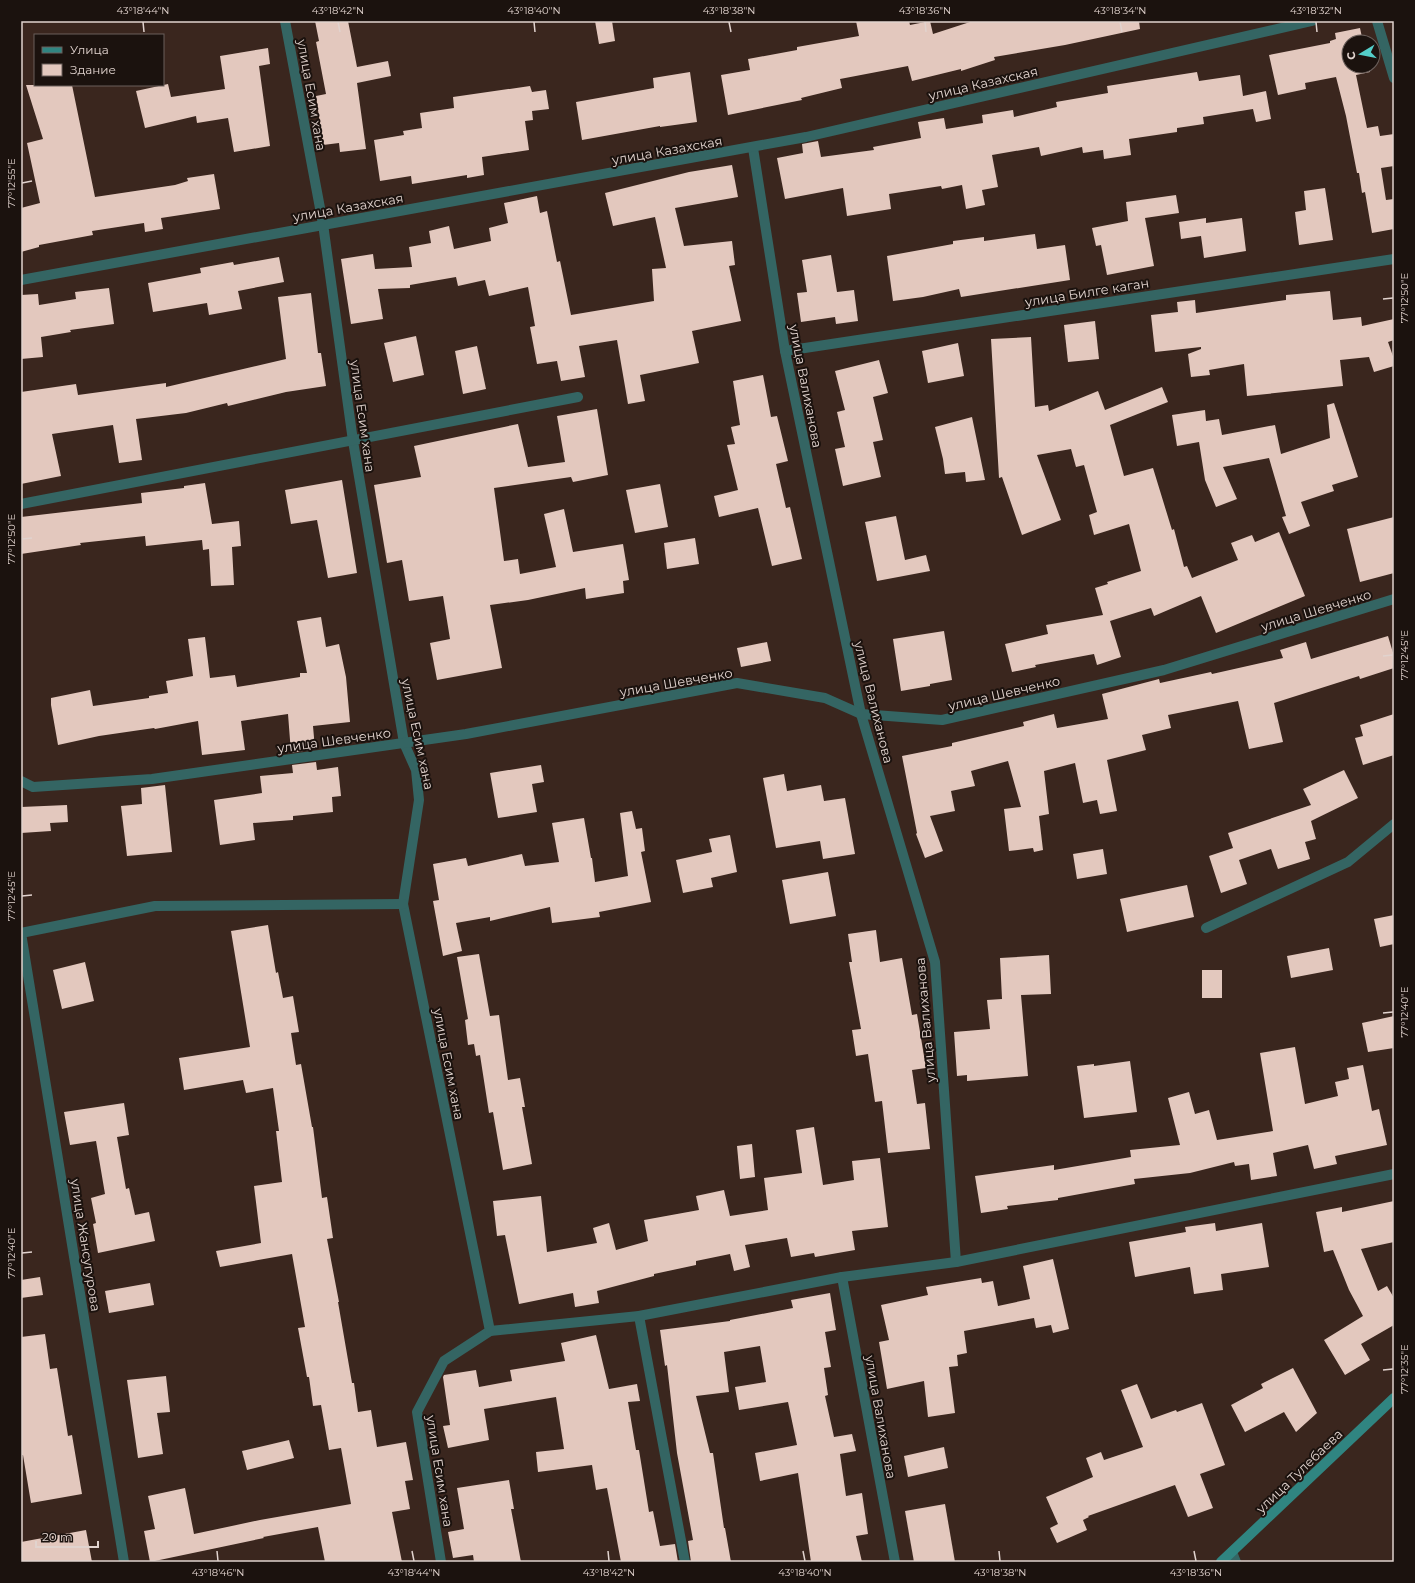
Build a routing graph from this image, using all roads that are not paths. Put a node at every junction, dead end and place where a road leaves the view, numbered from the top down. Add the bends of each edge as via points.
1 (285, 21) edge
2 (1312, 21) edge
3 (1377, 21) edge
4 (1394, 78) edge
5 (752, 148) junction
6 (322, 224) junction
7 (1394, 259) edge
8 (21, 280) edge
9 (785, 351) junction
10 (578, 397) dead end
11 (353, 441) junction
12 (21, 504) edge
13 (1393, 603) edge
14 (861, 714) junction
15 (404, 743) junction
16 (21, 781) edge
17 (1394, 824) edge
18 (403, 904) junction
19 (1206, 928) dead end
20 (21, 933) edge
21 (1394, 1174) edge
22 (956, 1262) junction
23 (842, 1277) junction
24 (639, 1316) junction
25 (490, 1331) junction
26 (1394, 1398) edge
27 (1232, 1552) junction
28 (124, 1562) edge
29 (441, 1562) edge
30 (685, 1562) edge
31 (895, 1562) edge
32 (1221, 1562) edge
33 (1236, 1562) edge

1 - 6 street, улица Есим хана
2 - 5 street, улица Казахская
3 - 4 street
5 - 6 street, улица Казахская
5 - 9 street, улица Валиханова
6 - 8 street, улица Казахская
6 - 11 street, улица Есим хана
7 - 9 street, улица Билге каган
9 - 14 street, улица Валиханова
10 - 11 street
11 - 12 street
11 - 15 street, улица Есим хана
13 - 14 street, улица Шевченко via 1164,670 942,720
14 - 15 street, улица Шевченко via 825,698 737,683 466,734
14 - 22 street, улица Валиханова via 935,962
15 - 16 street, улица Шевченко via 152,779 33,787
15 - 18 street, улица Есим хана via 416,770 419,800
17 - 19 street via 1348,862
18 - 20 street via 155,906
18 - 25 street, улица Есим хана
20 - 28 street, улица Жансугурова
21 - 22 street
22 - 23 street
23 - 24 street
23 - 31 street, улица Валиханова
24 - 25 street
24 - 30 street
25 - 29 street, улица Есим хана via 444,1361 417,1412
26 - 27 street, улица Тулебаева
27 - 32 street, улица Тулебаева
27 - 33 street

